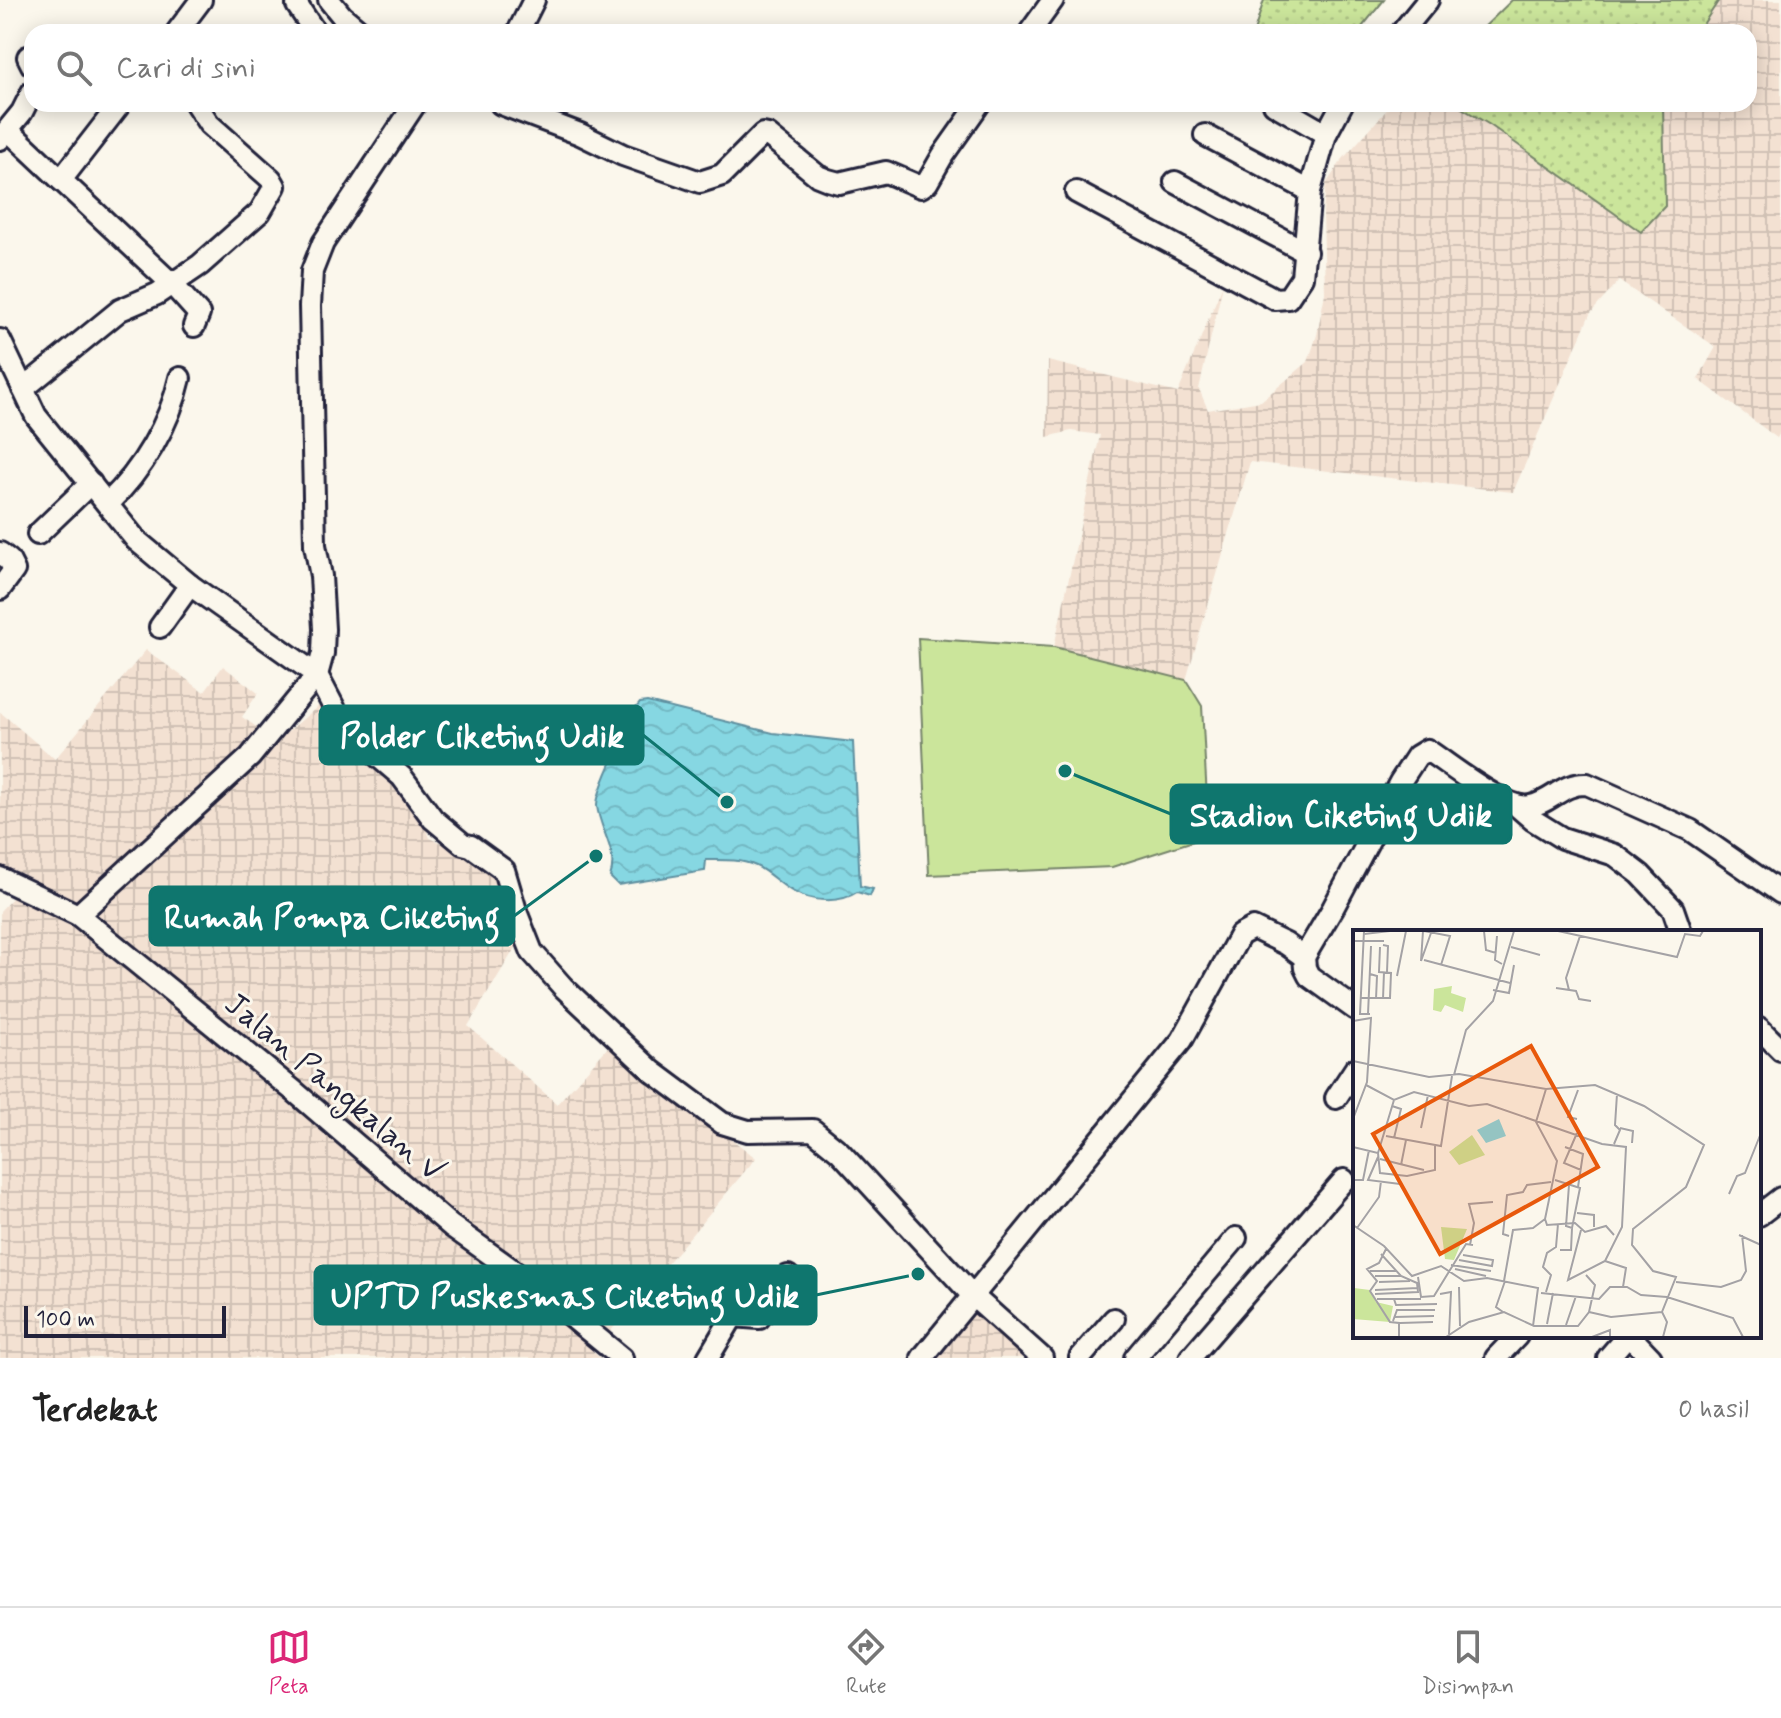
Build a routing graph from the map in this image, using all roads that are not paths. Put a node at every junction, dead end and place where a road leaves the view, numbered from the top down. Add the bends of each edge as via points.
1 (201, 0) edge
2 (534, 0) edge
3 (1053, 0) edge
4 (1428, 0) edge
5 (297, 5) dead end
6 (183, 24) edge
7 (310, 24) edge
8 (522, 24) edge
9 (1036, 24) edge
10 (1408, 24) edge
11 (24, 104) edge
12 (114, 112) edge
13 (201, 112) edge
14 (406, 112) edge
15 (522, 112) edge
16 (968, 112) edge
17 (1288, 112) edge
18 (1338, 112) edge
19 (1326, 134) junction
20 (4, 135) edge
21 (1205, 135) dead end
22 (61, 180) junction
23 (1175, 182) dead end
24 (1310, 191) junction
25 (1076, 192) dead end
26 (1306, 252) junction
27 (172, 284) junction
28 (194, 326) dead end
29 (0, 340) edge
30 (180, 378) dead end
31 (23, 389) junction
32 (91, 483) junction
33 (108, 503) junction
34 (38, 534) dead end
35 (0, 553) edge
36 (190, 585) junction
37 (0, 589) edge
38 (160, 627) dead end
39 (317, 675) junction
40 (1518, 807) junction
41 (0, 878) edge
42 (1781, 893) edge
43 (78, 915) junction
44 (1680, 930) edge
45 (1304, 957) junction
46 (1353, 1008) edge
47 (1761, 1030) edge
48 (1781, 1050) edge
49 (1353, 1072) edge
50 (1336, 1098) dead end
51 (1344, 1180) dead end
52 (1781, 1198) edge
53 (1761, 1213) edge
54 (1236, 1238) dead end
55 (788, 1276) dead end
56 (974, 1297) junction
57 (1114, 1319) dead end
58 (1515, 1338) edge
59 (1627, 1338) edge
60 (1631, 1338) edge
61 (622, 1358) edge
62 (708, 1358) edge
63 (922, 1358) edge
64 (1042, 1358) edge
65 (1080, 1358) edge
66 (1135, 1358) edge
67 (1190, 1358) edge
68 (1496, 1358) edge
69 (1608, 1358) edge
70 (1651, 1358) edge

1 - 6 street
2 - 8 street
3 - 9 street
4 - 10 street
5 - 7 street
11 - 20 street
12 - 22 street
13 - 27 street via 275,186 260,212
14 - 39 street via 332,226 312,271 315,545 324,629
15 - 16 street via 700,182 722,175 763,134 828,180 839,183 886,172 921,187
17 - 19 street
18 - 19 street
19 - 24 street
20 - 22 street
21 - 24 street
22 - 27 street
23 - 26 street
24 - 26 street
25 - 26 street via 1275,299 1288,298 1302,277
27 - 28 street via 199,314
27 - 31 street via 120,310
29 - 31 street
30 - 33 street via 157,438
31 - 32 street via 36,416
32 - 33 street
32 - 34 street
33 - 36 street via 136,540
35 - 37 street via 14,570
36 - 38 street
36 - 39 street
39 - 43 street via 250,757
39 - 56 street via 340,719 402,777 433,819 504,870 532,952 563,987 652,1071 722,1123 748,1131 819,1133
40 - 42 street via 1541,803 1573,783 1587,784 1690,830
40 - 44 street via 1562,838 1615,855 1673,909
40 - 45 street via 1421,751
41 - 43 street, Jalan Pangkalan V
43 - 61 street, Jalan Pangkalan V via 451,1226
45 - 46 street via 1309,976
45 - 56 street via 1261,930 1240,935 1182,1040
47 - 48 street
49 - 50 street
51 - 67 street
52 - 53 street
54 - 66 street
55 - 62 street via 759,1318 733,1316
56 - 63 street
56 - 64 street
57 - 65 street
58 - 68 street
59 - 69 street
60 - 70 street

